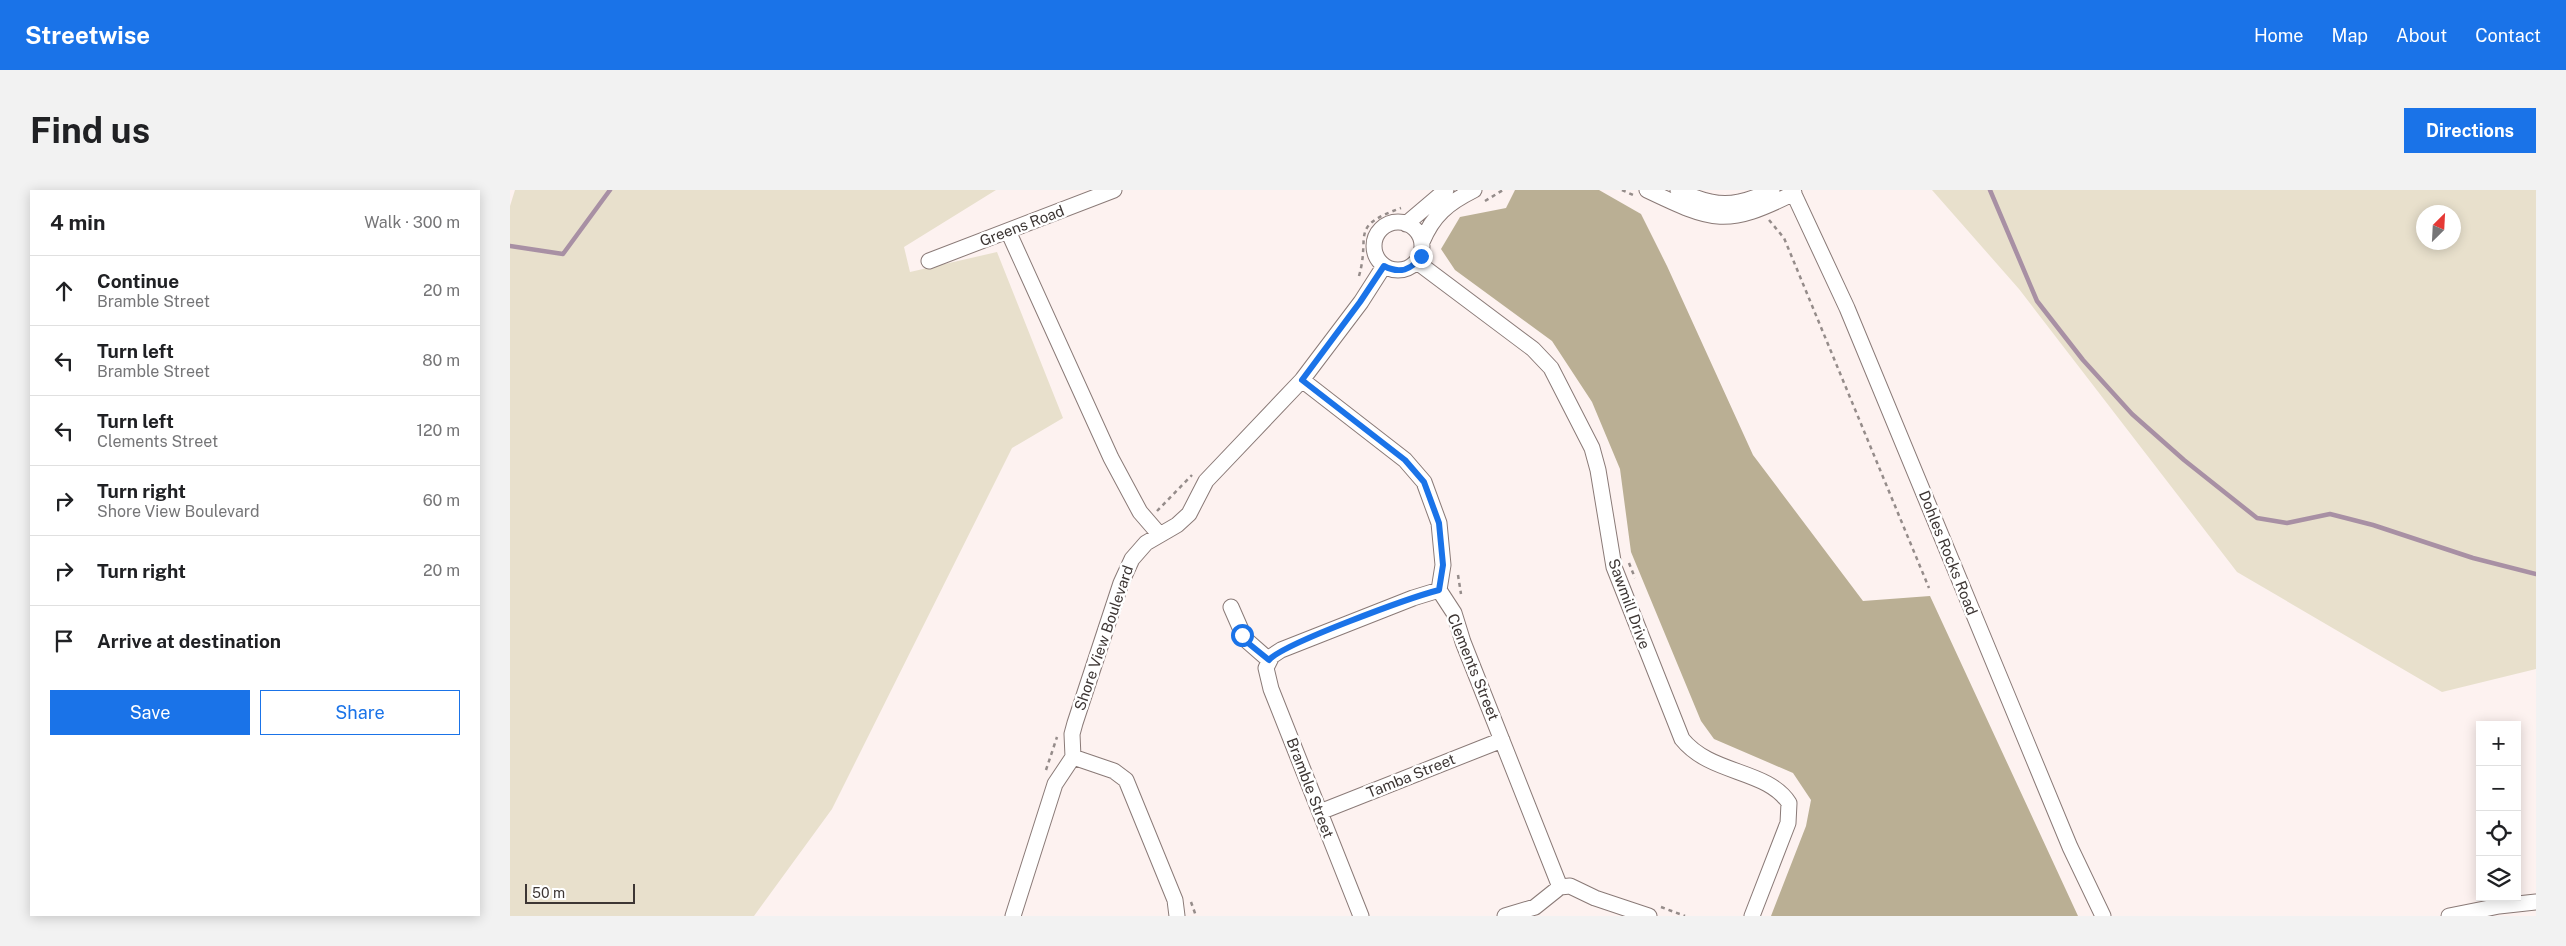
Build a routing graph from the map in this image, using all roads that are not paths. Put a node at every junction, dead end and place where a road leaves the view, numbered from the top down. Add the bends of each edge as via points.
1 (1114, 190) edge
2 (1446, 190) edge
3 (1474, 190) edge
4 (1647, 190) edge
5 (1678, 190) edge
6 (1772, 190) edge
7 (1793, 192) edge
8 (1406, 224) junction
9 (1008, 231) junction
10 (1422, 242) junction
11 (929, 261) dead end
12 (1417, 262) junction
13 (1384, 266) junction
14 (1302, 380) junction
15 (1159, 534) junction
16 (1439, 590) junction
17 (1231, 607) dead end
18 (1269, 660) junction
19 (1502, 740) junction
20 (1073, 757) junction
21 (1320, 812) junction
22 (1560, 887) junction
23 (2536, 902) edge
24 (1654, 911) edge
25 (1013, 916) edge
26 (1177, 916) edge
27 (1361, 916) edge
28 (1505, 916) edge
29 (1752, 916) edge
30 (2103, 916) edge
31 (2449, 916) edge

1 - 9 street, Greens Road
2 - 8 street
3 - 10 street via 1444,207
4 - 7 street via 1692,211 1723,218 1751,213
5 - 6 street via 1703,201 1725,204 1748,201
7 - 30 street, Dohles Rocks Road via 1847,308 2070,847
8 - 10 street via 1416,230
8 - 13 street via 1391,224 1379,232 1374,247
9 - 11 street, Greens Road
9 - 15 street via 1111,458 1137,507
10 - 12 street
12 - 13 street via 1398,271
12 - 29 street, Sawmill Drive via 1533,349 1551,368 1592,448 1614,567 1682,739 1703,758 1774,788 1789,803 1788,823
13 - 14 street, Shore View Boulevard
14 - 15 street, Shore View Boulevard via 1206,481 1189,514
14 - 16 street via 1405,460 1424,482 1439,523 1443,565
15 - 20 street, Shore View Boulevard via 1138,551 1121,583 1074,723
16 - 18 street via 1289,647
16 - 19 street, Clements Street via 1454,613
17 - 18 street via 1245,639
18 - 21 street, Bramble Street via 1266,668 1268,679
19 - 21 street, Tamba Street
19 - 22 street, Clements Street
20 - 25 street via 1053,790
20 - 26 street via 1114,771 1126,780 1175,900
21 - 27 street, Bramble Street
22 - 24 street via 1575,887 1595,898
22 - 28 street via 1534,907
23 - 31 street

